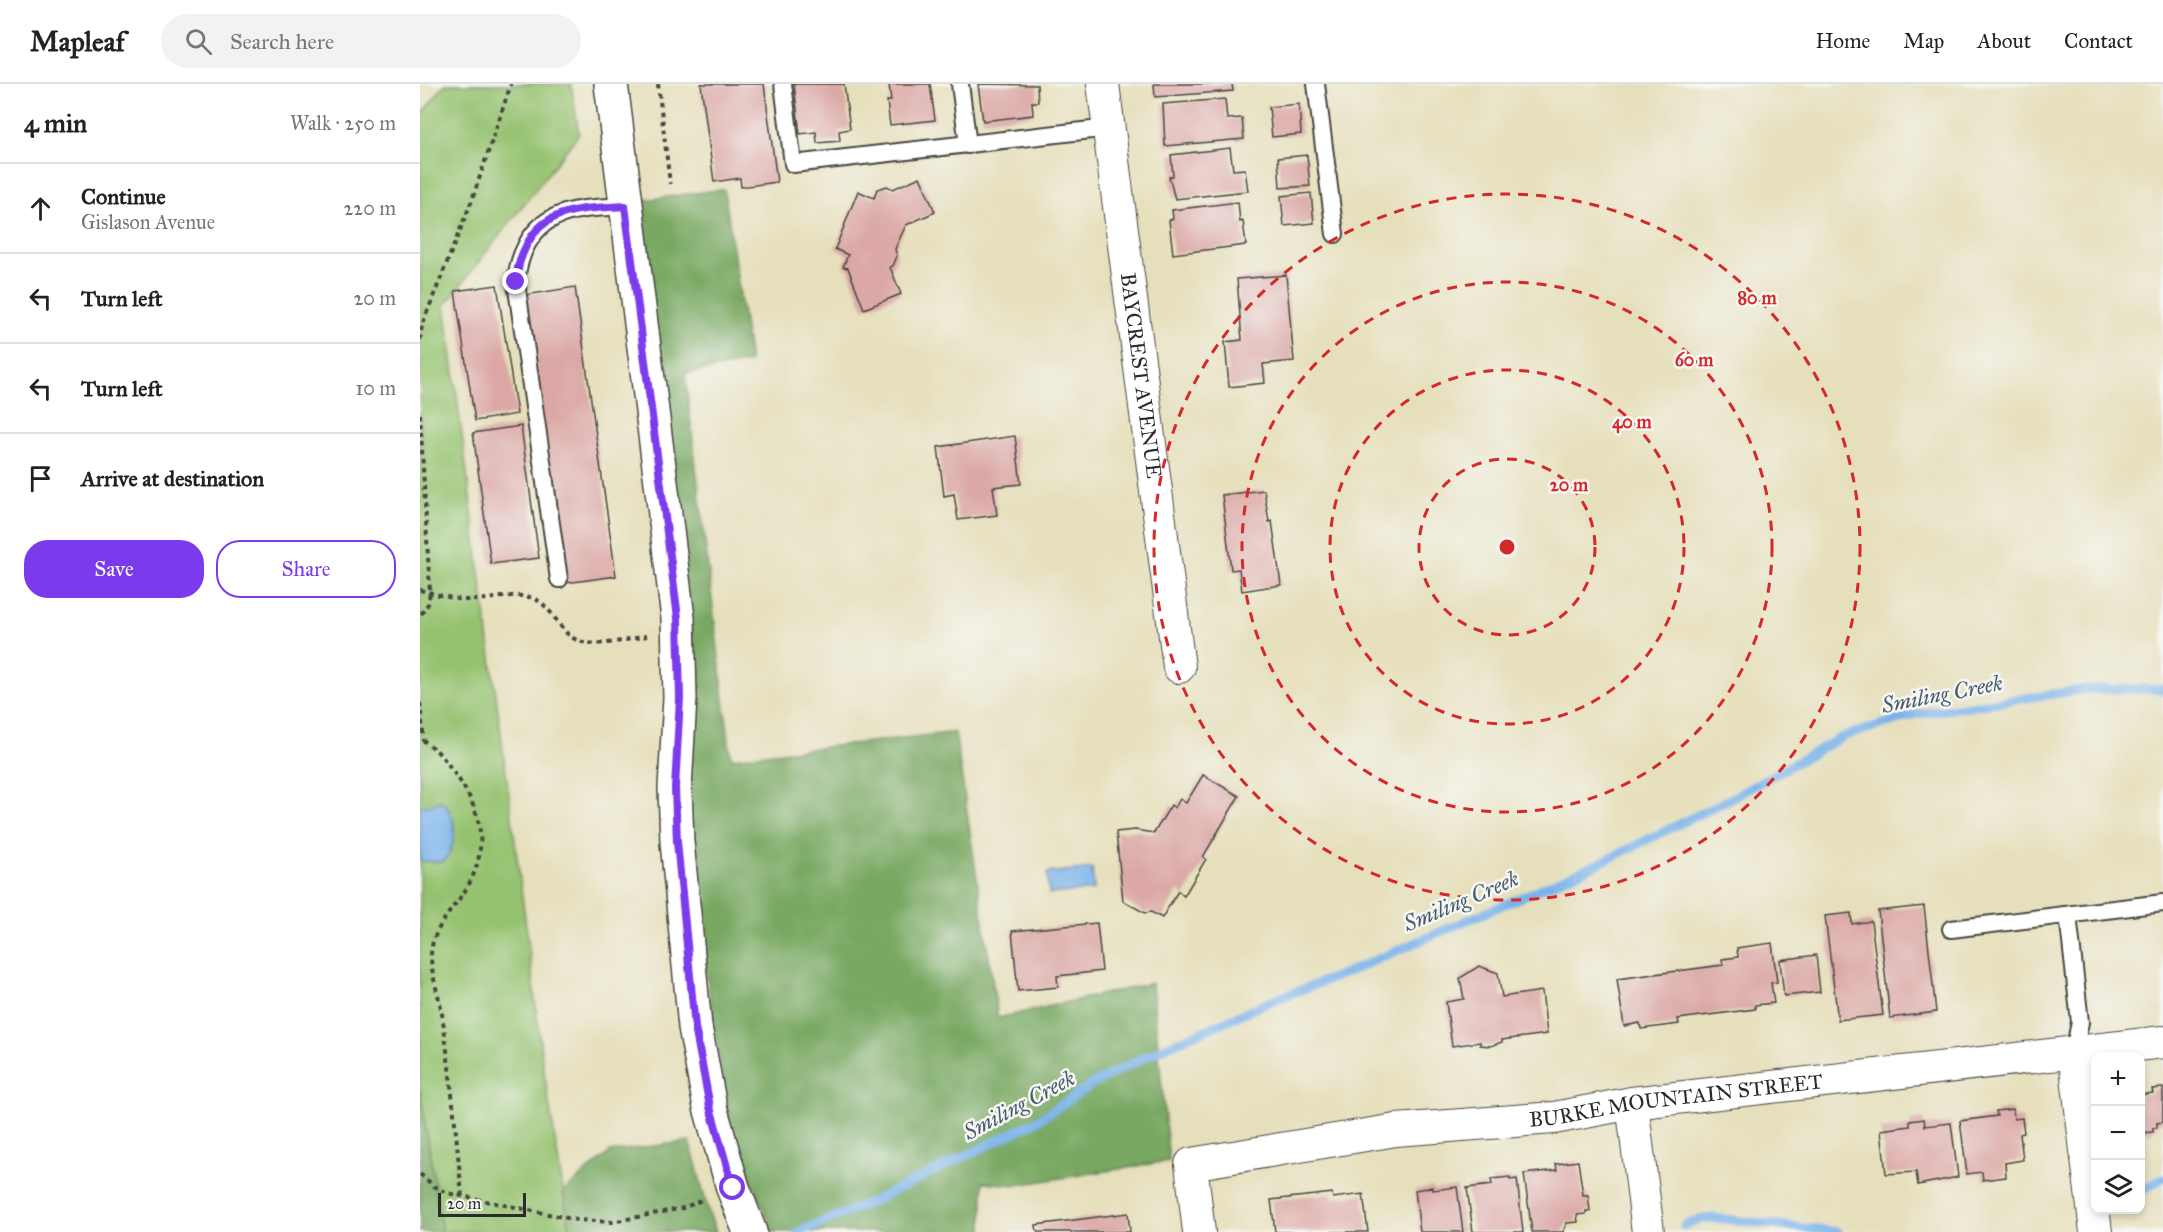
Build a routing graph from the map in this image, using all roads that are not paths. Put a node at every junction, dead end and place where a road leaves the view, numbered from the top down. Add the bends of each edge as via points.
1 (611, 84) edge
2 (783, 84) edge
3 (960, 84) edge
4 (1103, 84) edge
5 (1316, 84) edge
6 (1108, 128) junction
7 (969, 145) junction
8 (625, 206) junction
9 (1335, 234) dead end
10 (559, 579) dead end
11 (1179, 667) dead end
12 (2163, 903) edge
13 (2068, 915) junction
14 (1951, 928) dead end
15 (2163, 1042) edge
16 (2074, 1052) junction
17 (1632, 1103) junction
18 (750, 1232) edge
19 (1199, 1232) edge
20 (1648, 1232) edge
21 (2096, 1232) edge

1 - 8 street
2 - 7 lane via 793,164
3 - 7 lane
4 - 6 street, BAYCREST AVENUE
5 - 9 lane
6 - 7 lane
6 - 11 street, BAYCREST AVENUE
8 - 10 lane via 555,217 540,227 526,245 517,266 516,282
8 - 18 street via 678,632 680,698 675,788 681,896 695,1027 710,1107
12 - 13 lane
13 - 14 lane
13 - 16 lane via 2080,1022
15 - 16 street, BURKE MOUNTAIN STREET
16 - 17 street, BURKE MOUNTAIN STREET
16 - 21 street
17 - 19 street, BURKE MOUNTAIN STREET via 1554,1118 1396,1131 1191,1164
17 - 20 street

